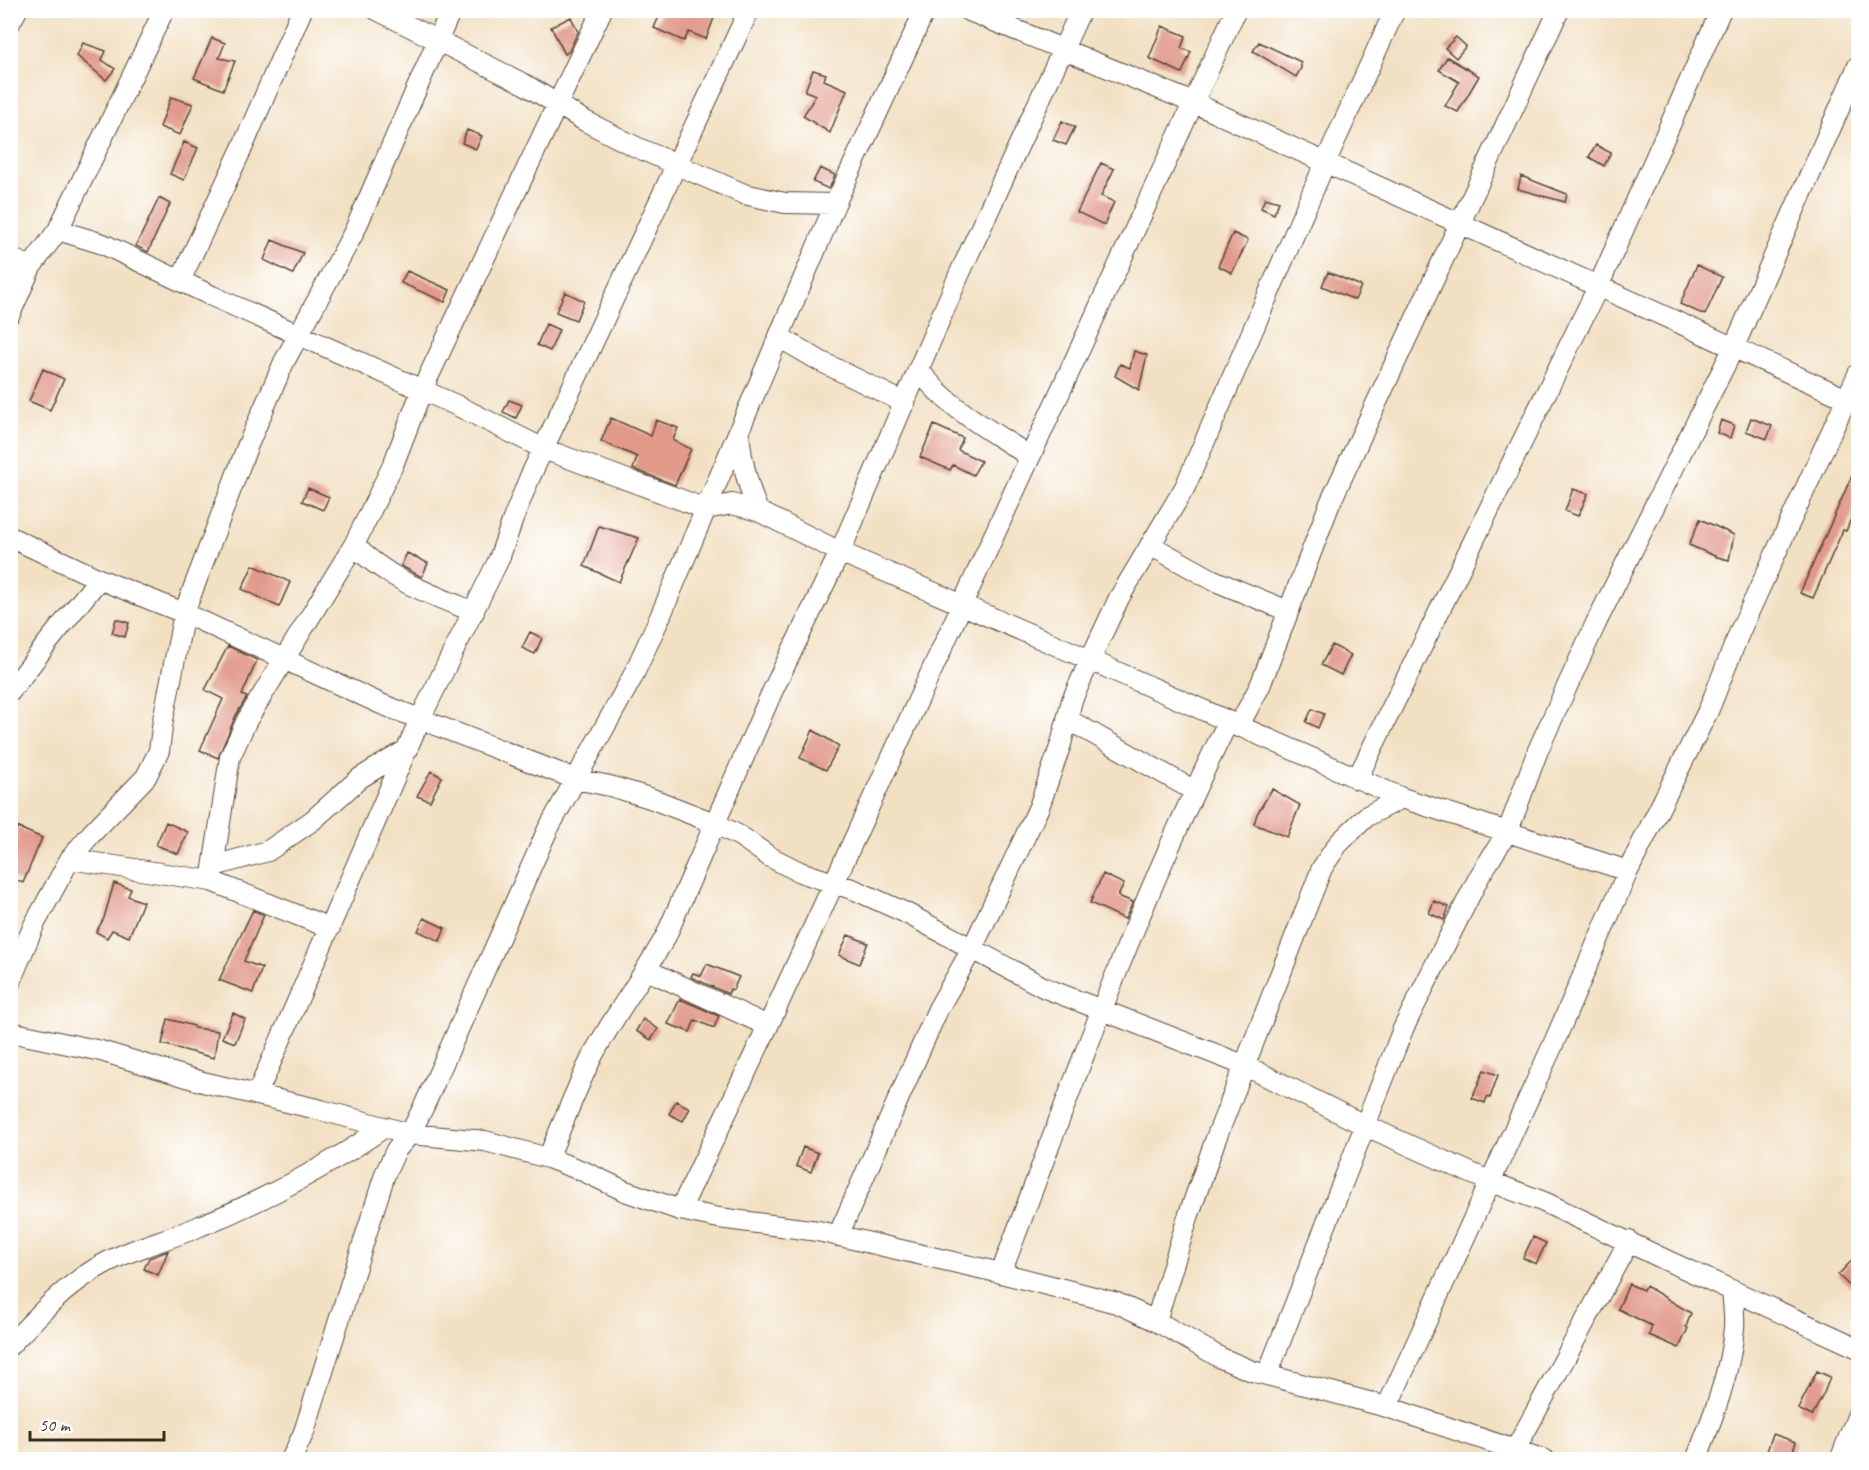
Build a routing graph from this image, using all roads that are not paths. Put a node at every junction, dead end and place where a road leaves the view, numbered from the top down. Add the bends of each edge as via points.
1 (17, 10) edge
2 (164, 10) edge
3 (302, 10) edge
4 (377, 10) edge
5 (451, 10) edge
6 (602, 10) edge
7 (748, 10) edge
8 (925, 10) edge
9 (966, 10) edge
10 (1081, 10) edge
11 (1236, 10) edge
12 (1395, 10) edge
13 (1559, 10) edge
14 (1721, 10) edge
15 (10, 23) edge
16 (437, 40) junction
17 (1064, 49) junction
18 (1858, 66) edge
19 (1194, 103) junction
20 (557, 105) junction
21 (1325, 163) junction
22 (677, 165) junction
23 (836, 204) junction
24 (1461, 224) junction
25 (58, 230) junction
26 (10, 258) edge
27 (31, 267) junction
28 (180, 281) junction
29 (1598, 287) junction
30 (10, 314) edge
31 (299, 334) junction
32 (779, 337) junction
33 (1733, 349) junction
34 (919, 370) junction
35 (1858, 374) edge
36 (422, 390) junction
37 (1852, 401) edge
38 (904, 403) junction
39 (739, 432) junction
40 (544, 449) junction
41 (1029, 456) junction
42 (706, 509) junction
43 (758, 511) junction
44 (10, 537) edge
45 (354, 545) junction
46 (1150, 545) junction
47 (840, 552) junction
48 (99, 579) junction
49 (961, 605) junction
50 (1288, 611) junction
51 (474, 612) junction
52 (184, 613) junction
53 (285, 659) junction
54 (1090, 660) junction
55 (10, 692) edge
56 (420, 719) junction
57 (1067, 719) junction
58 (1233, 724) junction
59 (408, 749) junction
60 (575, 779) junction
61 (1357, 779) junction
62 (1193, 790) junction
63 (1402, 798) junction
64 (714, 824) junction
65 (1508, 831) junction
66 (70, 859) junction
67 (1628, 871) junction
68 (212, 873) junction
69 (834, 884) junction
70 (330, 928) junction
71 (972, 949) junction
72 (647, 970) junction
73 (10, 982) edge
74 (1101, 1009) junction
75 (768, 1026) junction
76 (10, 1032) edge
77 (1246, 1066) junction
78 (257, 1094) junction
79 (1366, 1126) junction
80 (385, 1127) junction
81 (410, 1134) junction
82 (549, 1158) junction
83 (1491, 1182) junction
84 (680, 1210) junction
85 (838, 1236) junction
86 (1629, 1241) junction
87 (1001, 1273) junction
88 (1732, 1290) junction
89 (1156, 1321) junction
90 (10, 1345) edge
91 (1858, 1348) edge
92 (1267, 1375) junction
93 (1387, 1407) junction
94 (1858, 1414) edge
95 (1515, 1450) junction
96 (291, 1460) edge
97 (1545, 1460) edge
98 (1696, 1460) edge
99 (1840, 1460) edge

1 - 15 street
2 - 25 street
3 - 28 street
4 - 16 street
5 - 16 street
6 - 20 street
7 - 22 street
8 - 23 street
9 - 17 street
10 - 17 street
11 - 19 street
12 - 21 street
13 - 24 street
14 - 29 street
16 - 20 street
16 - 31 street via 354,232
17 - 19 street
17 - 34 street
18 - 33 street
19 - 21 street
19 - 41 street
20 - 22 street
20 - 36 street
21 - 24 street
21 - 46 street via 1185,487
22 - 23 street via 744,194 785,203
22 - 40 street
23 - 32 street
24 - 29 street
24 - 50 street via 1329,504
25 - 27 street
25 - 28 street via 103,244
26 - 27 street
27 - 30 street
28 - 31 street
29 - 33 street
29 - 61 street
31 - 36 street
31 - 52 street via 247,447
32 - 38 street
32 - 39 street
33 - 37 street
33 - 65 street via 1596,623 1538,750
34 - 38 street
34 - 41 street via 953,406
35 - 37 street
36 - 40 street
36 - 45 street via 393,465
37 - 67 street via 1740,631 1709,709
38 - 47 street
39 - 42 street
39 - 43 street via 742,465
40 - 42 street
40 - 51 street
41 - 49 street
42 - 43 street via 732,504
42 - 60 street via 632,678
43 - 47 street
44 - 48 street
45 - 51 street via 369,560 413,588
45 - 53 street
46 - 50 street via 1213,580
46 - 54 street
47 - 49 street
47 - 64 street
48 - 52 street
48 - 55 street
49 - 54 street
49 - 69 street
50 - 58 street via 1260,686
51 - 56 street
52 - 53 street
52 - 66 street via 159,751 146,777
53 - 56 street
53 - 68 street via 247,720 230,757
54 - 57 street
54 - 58 street
56 - 59 street
56 - 60 street
57 - 62 street
57 - 71 street via 1039,807
58 - 61 street
58 - 62 street
59 - 68 street via 360,778 313,820 268,851
59 - 70 street
60 - 64 street via 650,798
60 - 81 street via 544,838
61 - 63 street
62 - 74 street
63 - 65 street
63 - 77 street via 1367,816 1338,844 1322,868
64 - 69 street via 800,872
64 - 72 street via 666,936
65 - 67 street
65 - 79 street via 1479,877 1403,1029
66 - 68 street
66 - 73 street via 34,925
67 - 83 street
68 - 70 street
69 - 71 street via 906,913
69 - 75 street
70 - 78 street
71 - 74 street via 1044,988
71 - 85 street via 938,1009
72 - 75 street
72 - 82 street via 621,1005 592,1058
74 - 77 street
74 - 87 street
75 - 84 street
76 - 78 street via 101,1051
77 - 79 street
77 - 89 street via 1192,1206
78 - 80 street
79 - 83 street
79 - 92 street
80 - 81 street
80 - 90 street via 338,1159 257,1199 95,1269 50,1304
81 - 82 street via 485,1141
81 - 96 street via 396,1150 385,1174 304,1432
82 - 84 street
83 - 86 street
83 - 93 street
84 - 85 street
85 - 87 street
86 - 88 street
86 - 95 street
87 - 89 street via 1117,1303
88 - 91 street
88 - 98 street via 1734,1326 1729,1359 1718,1403
89 - 92 street via 1221,1358
92 - 93 street
93 - 95 street
94 - 99 street
95 - 97 street

